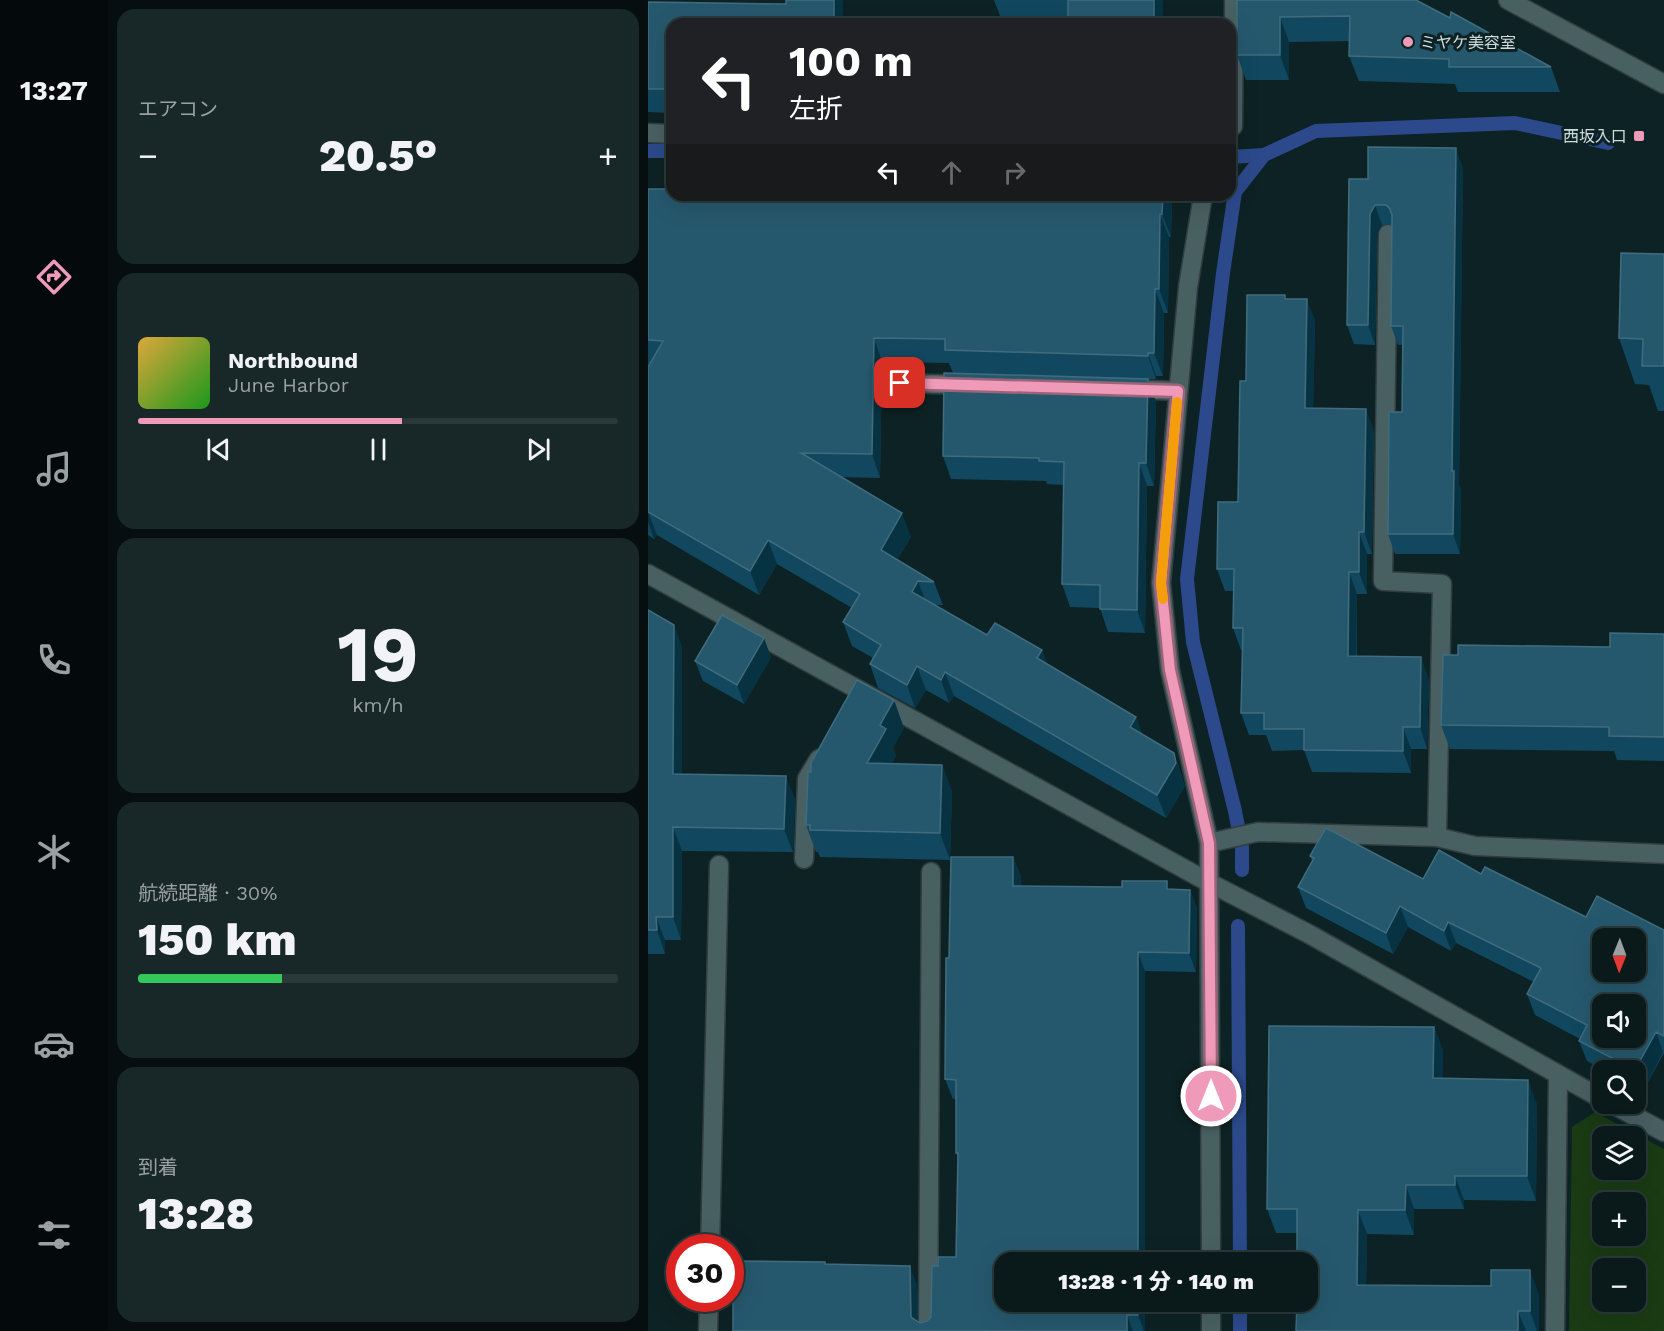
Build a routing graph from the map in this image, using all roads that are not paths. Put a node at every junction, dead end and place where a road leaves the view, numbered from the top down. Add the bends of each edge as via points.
1 (1234, 0) edge
2 (1508, 0) edge
3 (1234, 18) edge
4 (1664, 84) edge
5 (648, 133) edge
6 (666, 134) edge
7 (1202, 201) edge
8 (1388, 234) dead end
9 (900, 383) dead end
10 (981, 385) edge
11 (1109, 388) edge
12 (1178, 391) junction
13 (648, 574) edge
14 (859, 690) junction
15 (848, 710) edge
16 (830, 740) edge
17 (1437, 837) junction
18 (1215, 842) junction
19 (1664, 854) edge
20 (804, 859) dead end
21 (719, 865) dead end
22 (931, 872) dead end
23 (1210, 883) junction
24 (1558, 1075) junction
25 (1592, 1093) edge
26 (1631, 1114) edge
27 (1664, 1132) edge
28 (710, 1234) edge
29 (1211, 1252) edge
30 (709, 1312) edge
31 (1211, 1312) edge
32 (708, 1331) edge
33 (928, 1331) edge
34 (1211, 1331) edge
35 (1555, 1331) edge

1 - 3 street
2 - 4 street
5 - 6 street
7 - 12 street via 1188,287
8 - 17 street via 1383,581 1442,584
9 - 10 street
11 - 12 street
12 - 18 street via 1161,583 1170,670
13 - 14 street
14 - 15 street
14 - 23 street
16 - 20 street via 807,779
17 - 18 street via 1258,832
17 - 19 street via 1475,846
18 - 23 street
21 - 28 street
22 - 33 street
23 - 24 street via 1309,934
23 - 29 street
24 - 25 street
24 - 35 street
26 - 27 street
30 - 32 street
31 - 34 street

